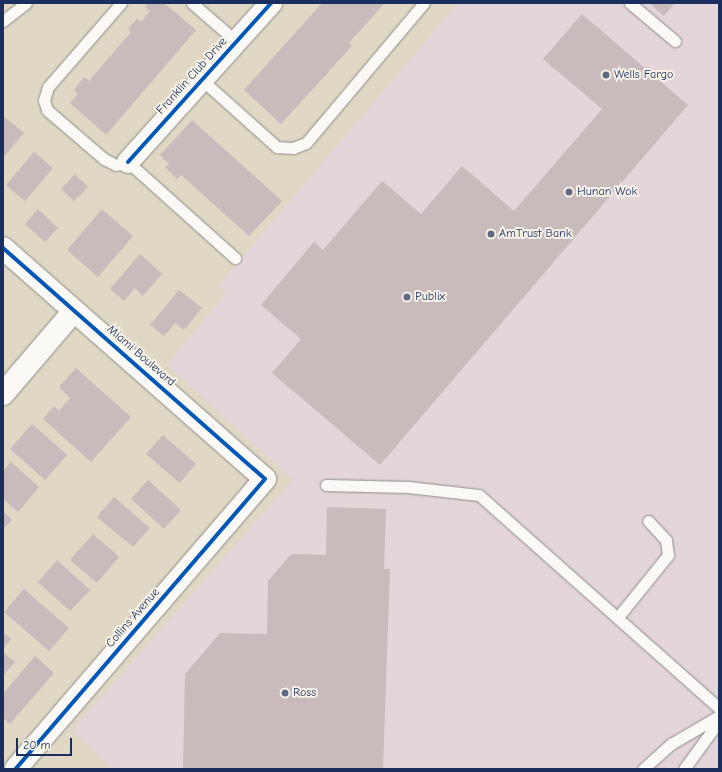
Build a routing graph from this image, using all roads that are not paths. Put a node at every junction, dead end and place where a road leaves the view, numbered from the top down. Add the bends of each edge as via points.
1 (26, 3) edge
2 (121, 3) edge
3 (192, 3) edge
4 (271, 3) edge
5 (424, 3) edge
6 (630, 3) edge
7 (3, 21) edge
8 (675, 41) dead end
9 (236, 42) junction
10 (202, 80) junction
11 (128, 162) junction
12 (3, 248) edge
13 (235, 258) dead end
14 (74, 311) junction
15 (3, 394) edge
16 (265, 480) joint
17 (326, 485) dead end
18 (648, 521) dead end
19 (618, 617) junction
20 (719, 708) edge
21 (719, 716) edge
22 (719, 721) edge
23 (16, 769) edge
24 (643, 769) edge
25 (684, 769) edge

1 - 7 lane
2 - 11 lane via 48,87 44,100 47,110 104,159 116,165
3 - 9 lane
4 - 9 street, Franklin Club Drive
5 - 10 lane via 306,143 293,148 277,147
6 - 8 lane
9 - 10 street, Franklin Club Drive
10 - 11 street, Franklin Club Drive
11 - 13 lane
12 - 14 street, Miami Boulevard
14 - 15 street
14 - 16 street, Miami Boulevard
16 - 23 street, Collins Avenue
17 - 19 lane via 408,487 478,495
18 - 19 lane via 666,540 668,555
19 - 20 lane
21 - 24 lane via 671,744
22 - 25 lane

